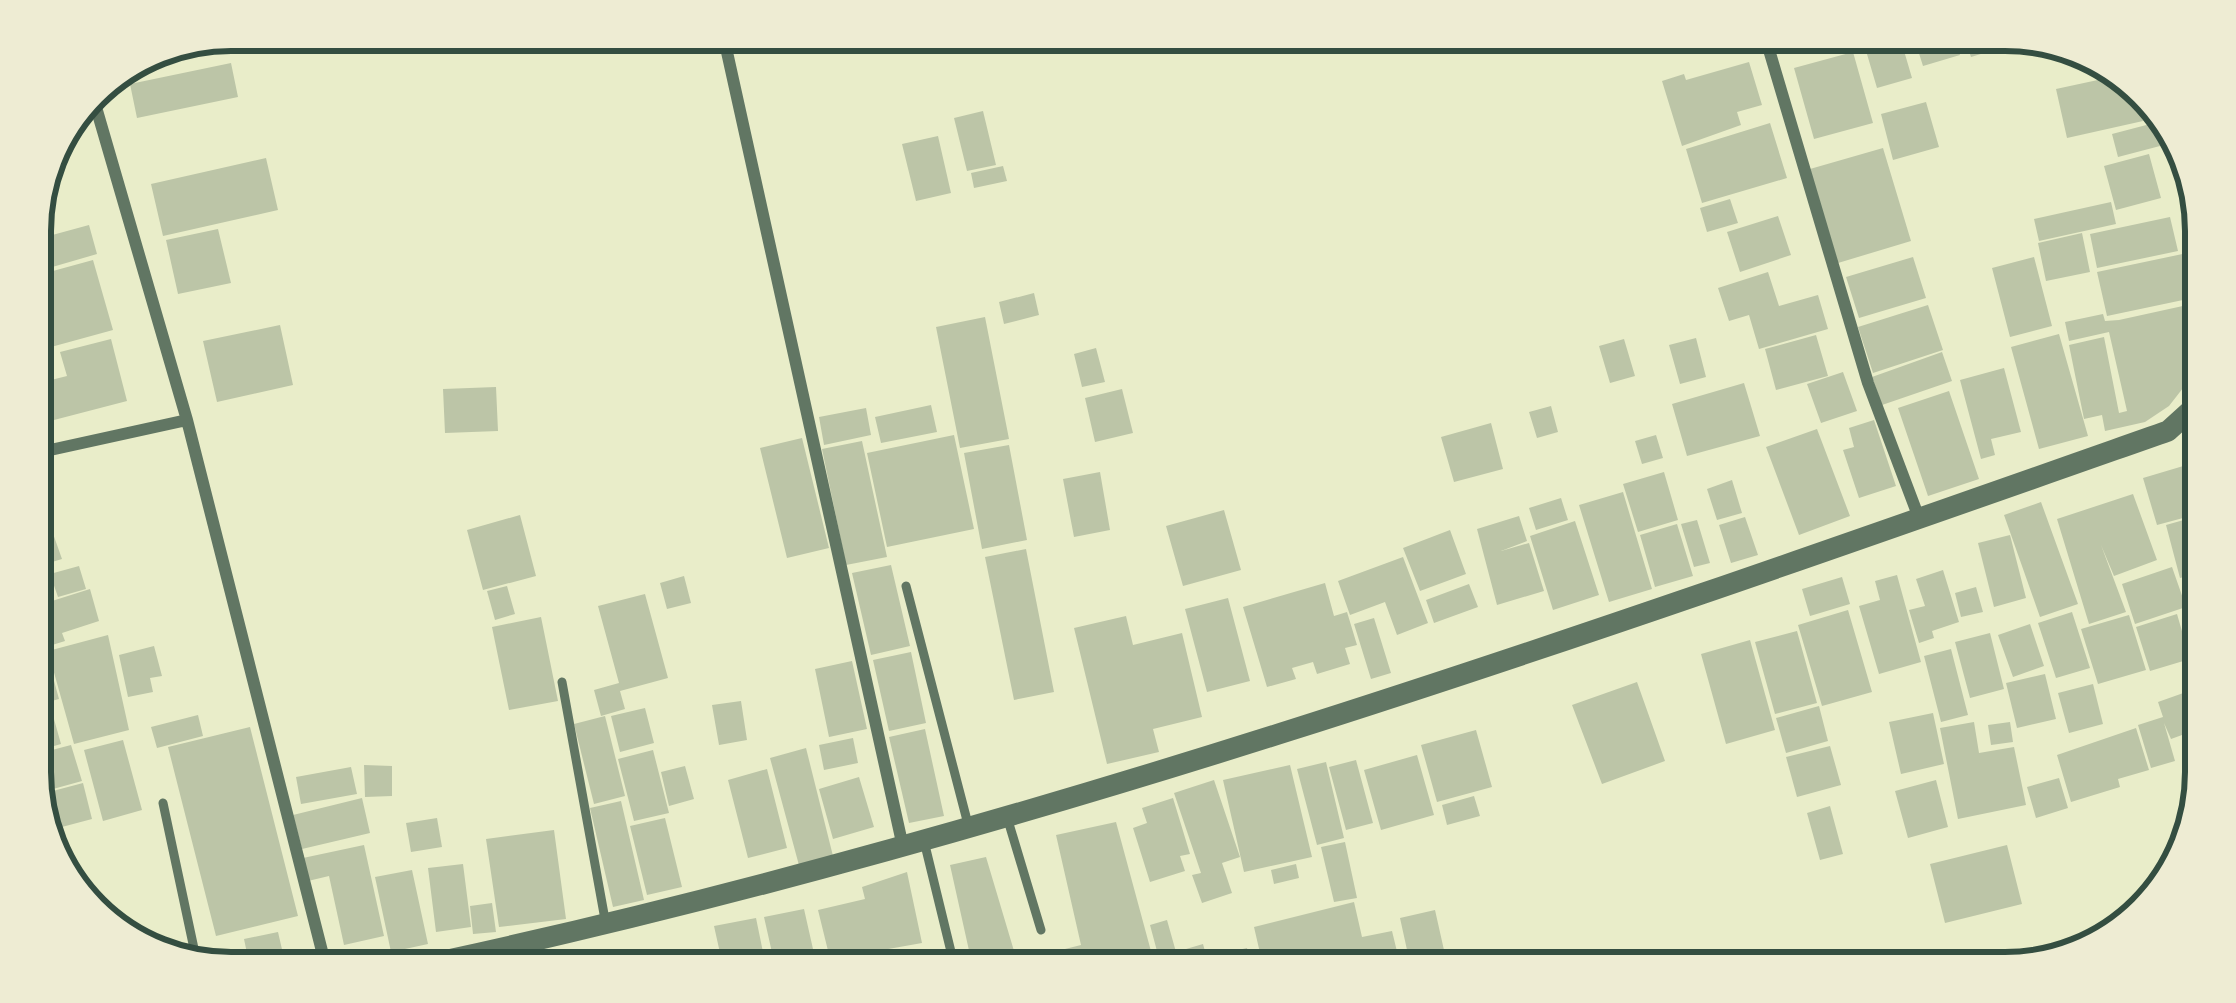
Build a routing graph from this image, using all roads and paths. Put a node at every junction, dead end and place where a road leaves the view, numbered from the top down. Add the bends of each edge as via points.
1 (727, 51) edge
2 (1769, 51) edge
3 (97, 112) edge
4 (2185, 416) edge
5 (187, 420) junction
6 (51, 450) edge
7 (1919, 518) junction
8 (906, 586) dead end
9 (562, 682) dead end
10 (164, 803) dead end
11 (1007, 817) junction
12 (969, 828) junction
13 (913, 844) junction
14 (606, 926) junction
15 (1041, 930) dead end
16 (194, 948) edge
17 (322, 952) edge
18 (485, 952) edge
19 (949, 952) edge

1 - 13 street
2 - 7 street via 1868,383
3 - 5 street
4 - 7 street via 2168,431
5 - 6 street
5 - 17 street
7 - 11 street via 1524,655
8 - 12 lane
9 - 14 lane
10 - 16 lane
11 - 12 street
11 - 15 lane
12 - 13 street
13 - 14 street
13 - 19 lane
14 - 18 street

